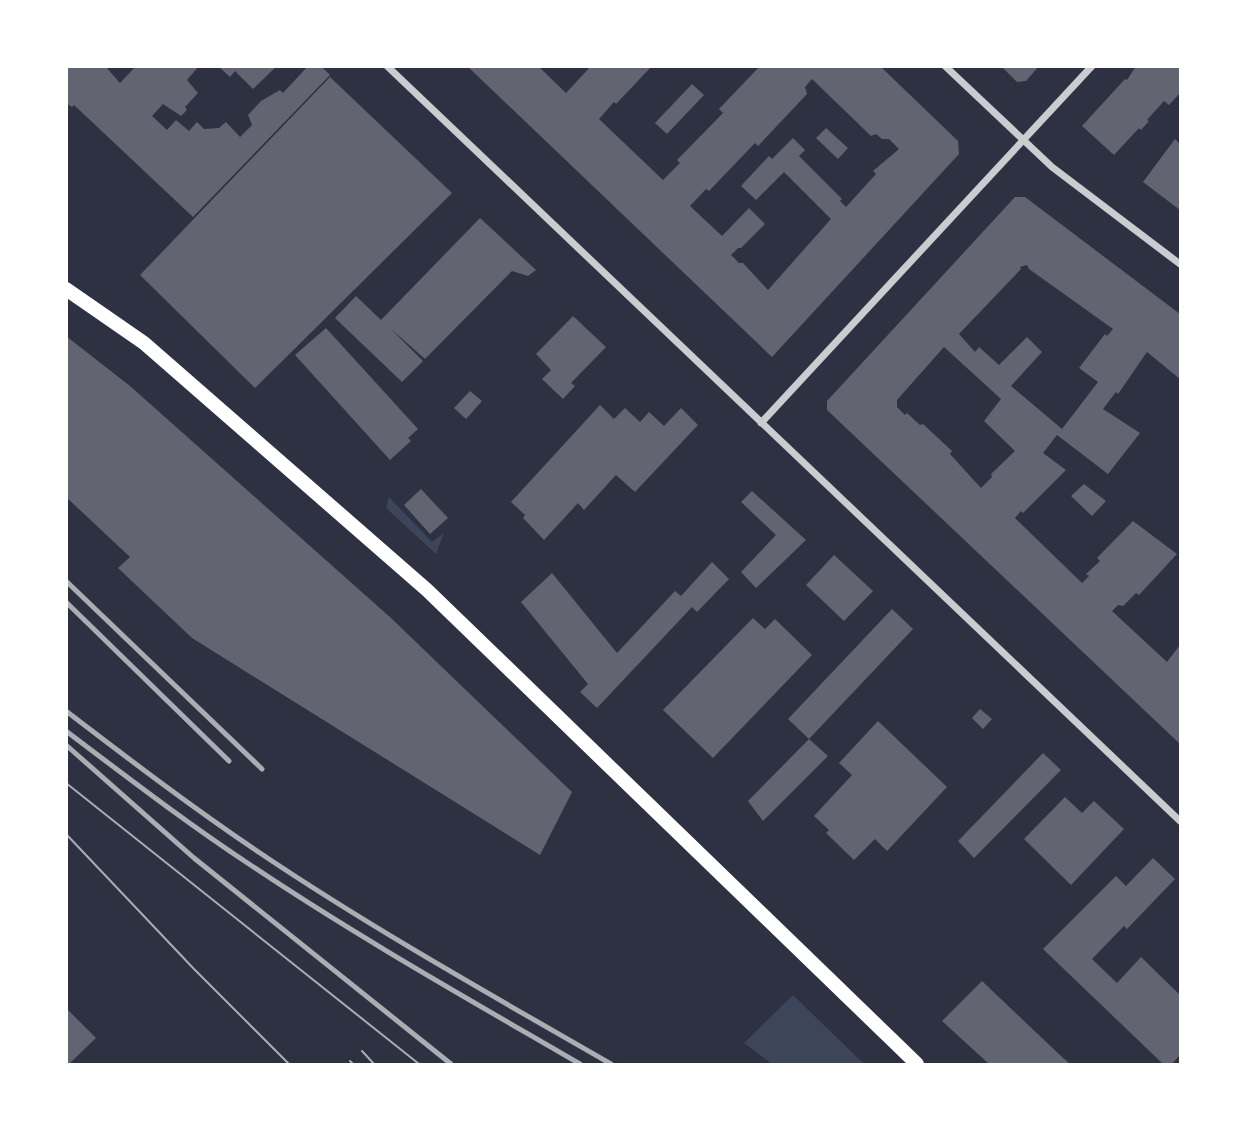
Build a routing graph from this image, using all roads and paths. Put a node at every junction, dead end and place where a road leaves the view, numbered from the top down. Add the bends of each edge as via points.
1 (387, 66) edge
2 (945, 66) edge
3 (1092, 66) edge
4 (1023, 141) junction
5 (1181, 264) edge
6 (66, 289) edge
7 (761, 423) junction
8 (1181, 821) edge
9 (917, 1065) edge

1 - 7 street
2 - 4 street
3 - 4 street
4 - 5 street
4 - 7 street
6 - 9 main road via 144,343 427,590
7 - 8 street

